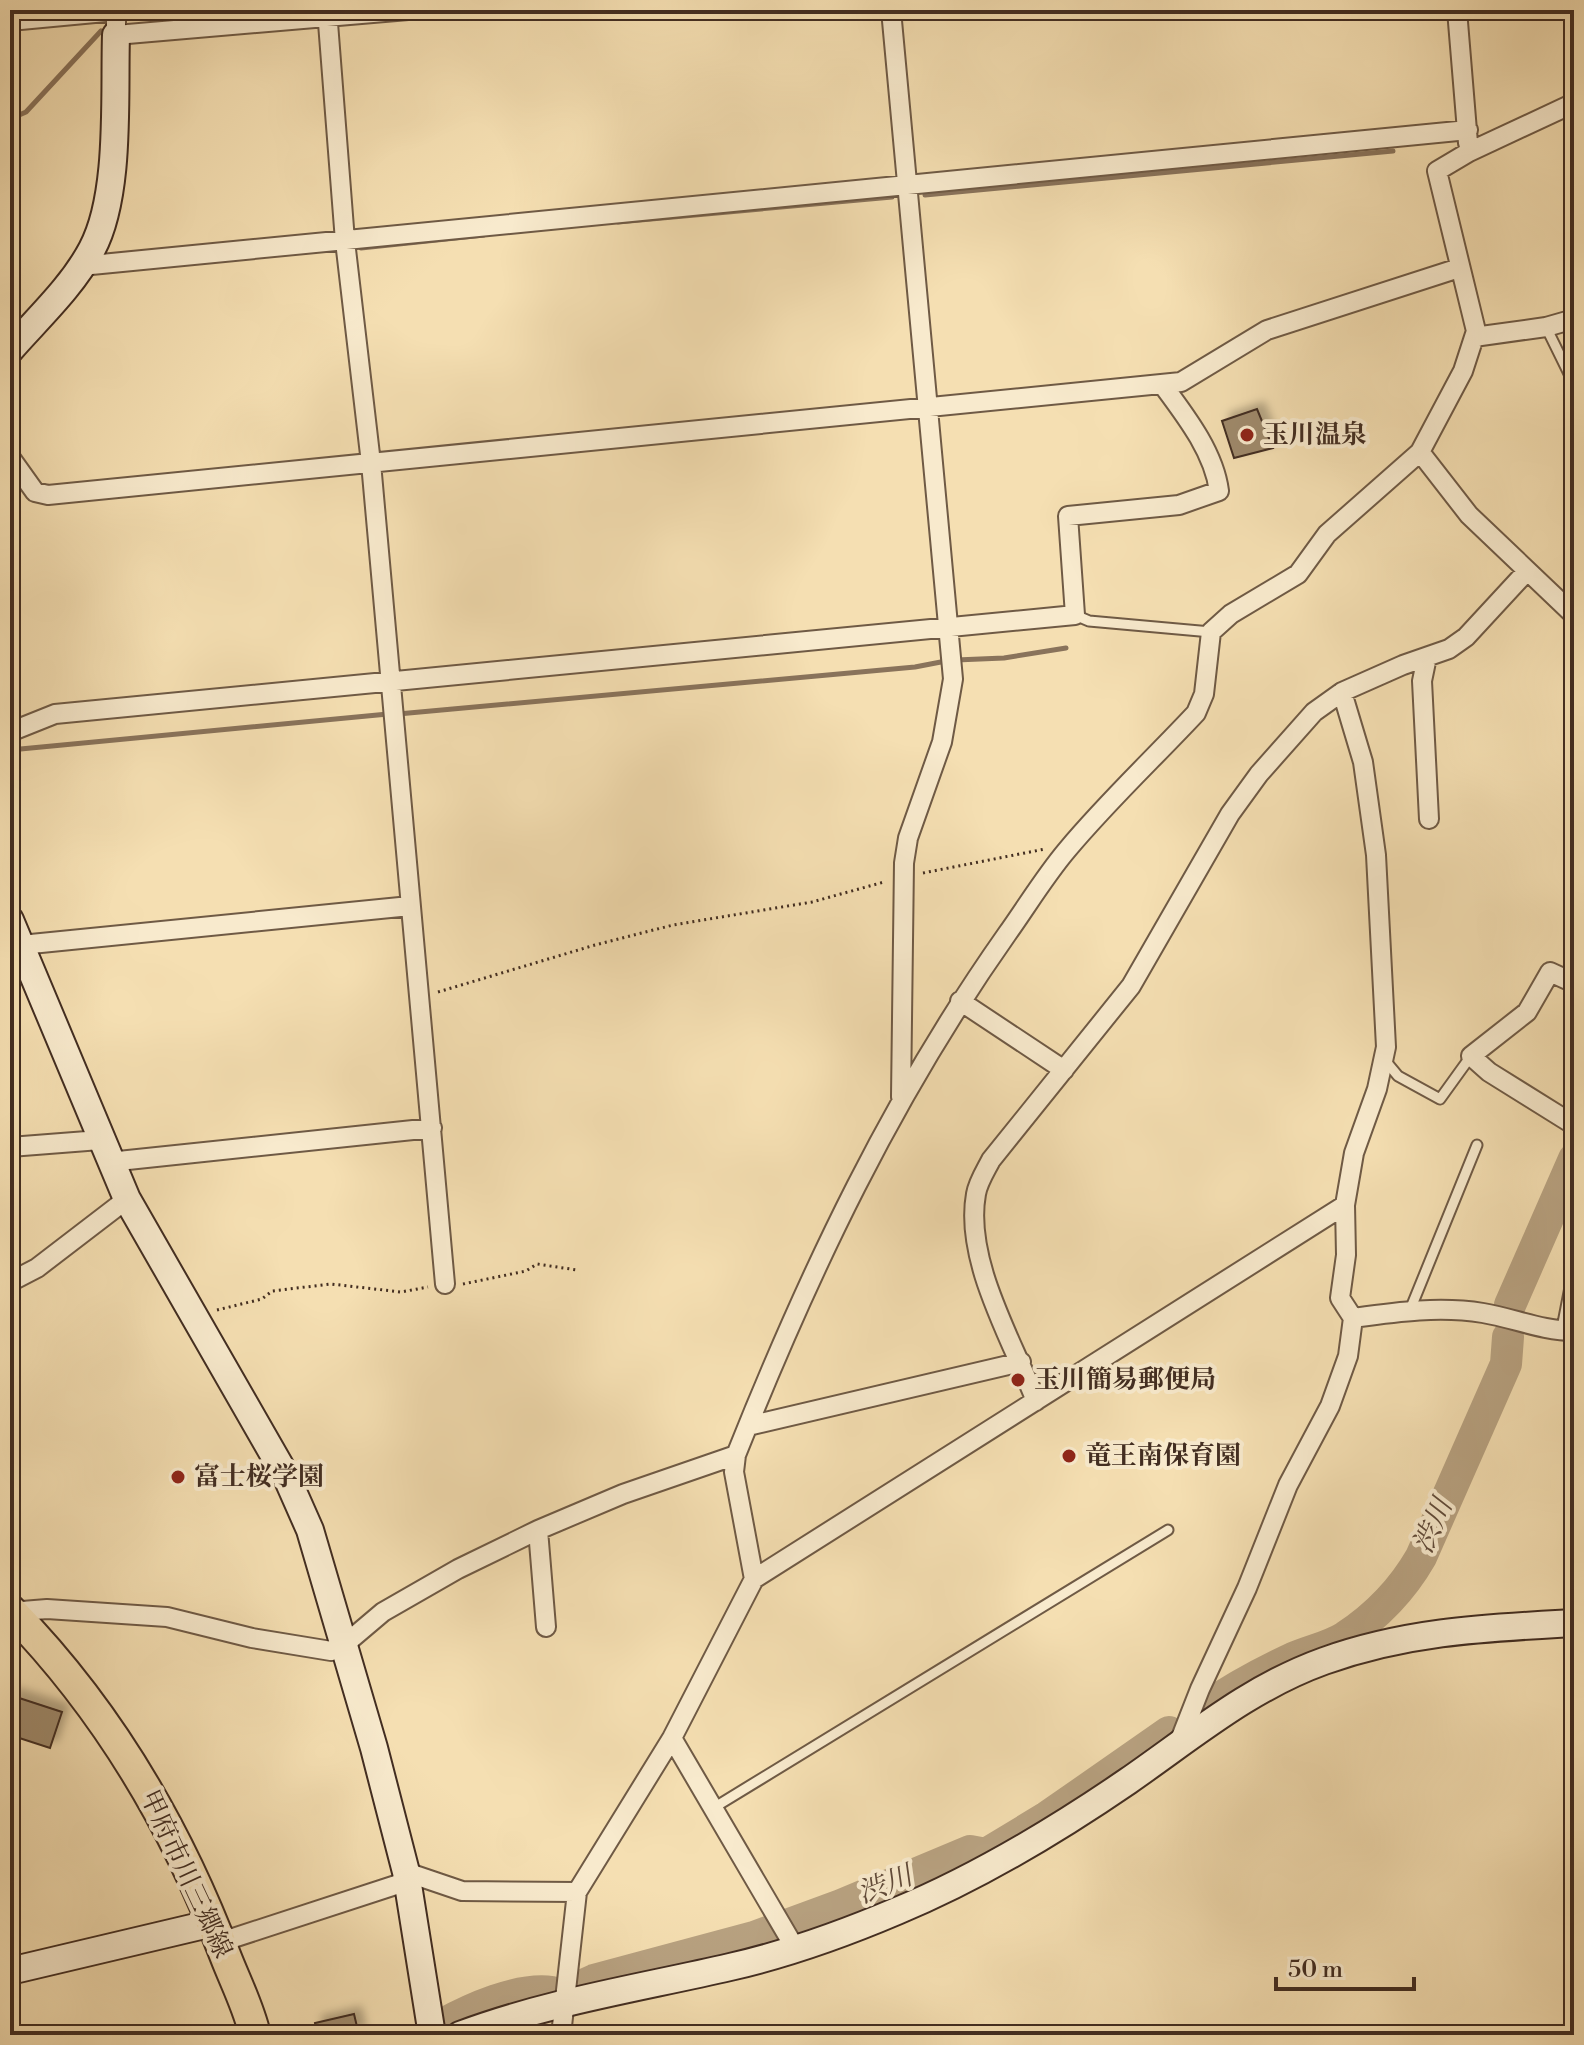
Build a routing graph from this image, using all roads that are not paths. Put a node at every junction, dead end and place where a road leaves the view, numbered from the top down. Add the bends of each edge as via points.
1 (408, 10) edge
2 (891, 10) edge
3 (1457, 10) edge
4 (328, 14) edge
5 (116, 19) edge
6 (10, 21) edge
7 (1574, 103) edge
8 (1468, 130) junction
9 (1469, 152) junction
10 (907, 186) junction
11 (345, 241) junction
12 (81, 266) junction
13 (1459, 268) junction
14 (1574, 319) edge
15 (1546, 327) junction
16 (1474, 337) junction
17 (10, 350) edge
18 (1162, 384) junction
19 (1574, 384) edge
20 (927, 407) junction
21 (1420, 452) junction
22 (10, 457) edge
23 (371, 463) junction
24 (1527, 571) junction
25 (1075, 615) junction
26 (1574, 615) edge
27 (950, 628) junction
28 (1211, 632) junction
29 (1427, 657) junction
30 (389, 682) junction
31 (1342, 692) junction
32 (10, 732) edge
33 (1429, 819) dead end
34 (410, 906) junction
35 (10, 920) edge
36 (21, 945) junction
37 (1574, 983) edge
38 (960, 1001) junction
39 (1471, 1056) junction
40 (1383, 1058) junction
41 (1064, 1070) junction
42 (901, 1100) junction
43 (1574, 1125) edge
44 (432, 1128) junction
45 (1477, 1145) dead end
46 (10, 1147) edge
47 (105, 1151) junction
48 (127, 1199) junction
49 (1345, 1205) junction
50 (10, 1282) edge
51 (445, 1284) road end
52 (1574, 1290) edge
53 (1410, 1310) junction
54 (1353, 1318) junction
55 (1570, 1331) edge
56 (1021, 1362) junction
57 (1036, 1401) junction
58 (748, 1426) junction
59 (736, 1455) junction
60 (538, 1530) junction
61 (1168, 1530) dead end
62 (754, 1579) junction
63 (11, 1612) edge
64 (1574, 1623) edge
65 (546, 1627) dead end
66 (344, 1645) junction
67 (672, 1738) junction
68 (1178, 1745) junction
69 (715, 1807) junction
70 (407, 1876) junction
71 (577, 1892) junction
72 (217, 1933) junction
73 (793, 1944) junction
74 (10, 1971) edge
75 (562, 2003) junction
76 (255, 2035) edge
77 (432, 2035) edge
78 (460, 2035) edge
79 (561, 2035) edge

1 - 4 street
2 - 10 street
3 - 8 street
4 - 5 street
4 - 11 street
5 - 6 street
5 - 12 street via 107,204 99,234
7 - 9 street
8 - 9 street
8 - 10 street
9 - 13 street via 1437,171
10 - 11 street
10 - 20 street
11 - 12 street
11 - 23 street
12 - 17 street
13 - 16 street
13 - 18 street via 1267,330 1181,382
14 - 15 street
15 - 16 street
15 - 19 lane
16 - 21 street via 1463,371
18 - 20 street
18 - 25 street via 1217,474 1219,491 1179,505 1068,516
20 - 23 street
20 - 27 street
21 - 24 street via 1469,515
21 - 28 street via 1327,534 1298,574
22 - 23 street via 35,492 48,495
23 - 30 street
24 - 26 street
24 - 29 street via 1466,637
25 - 27 street
25 - 28 lane via 1089,621
27 - 30 street
27 - 42 street via 953,679 948,714 908,838 904,876
28 - 38 street via 1204,694 1196,713 1066,851
29 - 31 street
29 - 33 street via 1422,681
30 - 32 street via 55,714
30 - 34 street
31 - 40 street via 1363,762 1376,855
31 - 41 street via 1314,712 1259,774 1230,814 1131,986
34 - 36 street
34 - 44 street
35 - 36 street
36 - 47 street
37 - 39 street via 1550,972 1527,1012
38 - 41 street
38 - 42 street
39 - 40 lane via 1440,1099 1398,1076
39 - 43 street
40 - 49 street via 1354,1153
41 - 56 street via 991,1160 976,1192 977,1254
42 - 58 street via 840,1214
44 - 47 street
44 - 51 street
45 - 53 lane
46 - 47 street
47 - 48 street
48 - 50 street via 37,1268
48 - 66 street via 287,1478 310,1530
49 - 54 street via 1340,1298
49 - 57 street
52 - 55 street
53 - 54 street
53 - 55 street via 1458,1310
54 - 68 street via 1348,1356 1330,1406 1288,1485
56 - 57 street
56 - 58 street
57 - 62 street
58 - 59 street
59 - 60 street
59 - 62 street via 734,1472
60 - 65 street
60 - 66 street via 383,1612
61 - 69 lane
62 - 67 street
63 - 66 street via 47,1609 167,1617 331,1651
63 - 72 main road, 甲府市川三郷線 via 42,1643 122,1747 172,1831
64 - 68 street via 1440,1632 1386,1642 1269,1685
66 - 70 street
67 - 69 street
67 - 71 street
68 - 73 street via 1093,1805 968,1878 839,1936
69 - 73 street
70 - 71 street via 462,1891
70 - 72 street
70 - 77 street
71 - 75 street
72 - 74 street
72 - 76 main road, 甲府市川三郷線
73 - 75 street via 733,1967
75 - 78 street
75 - 79 street

